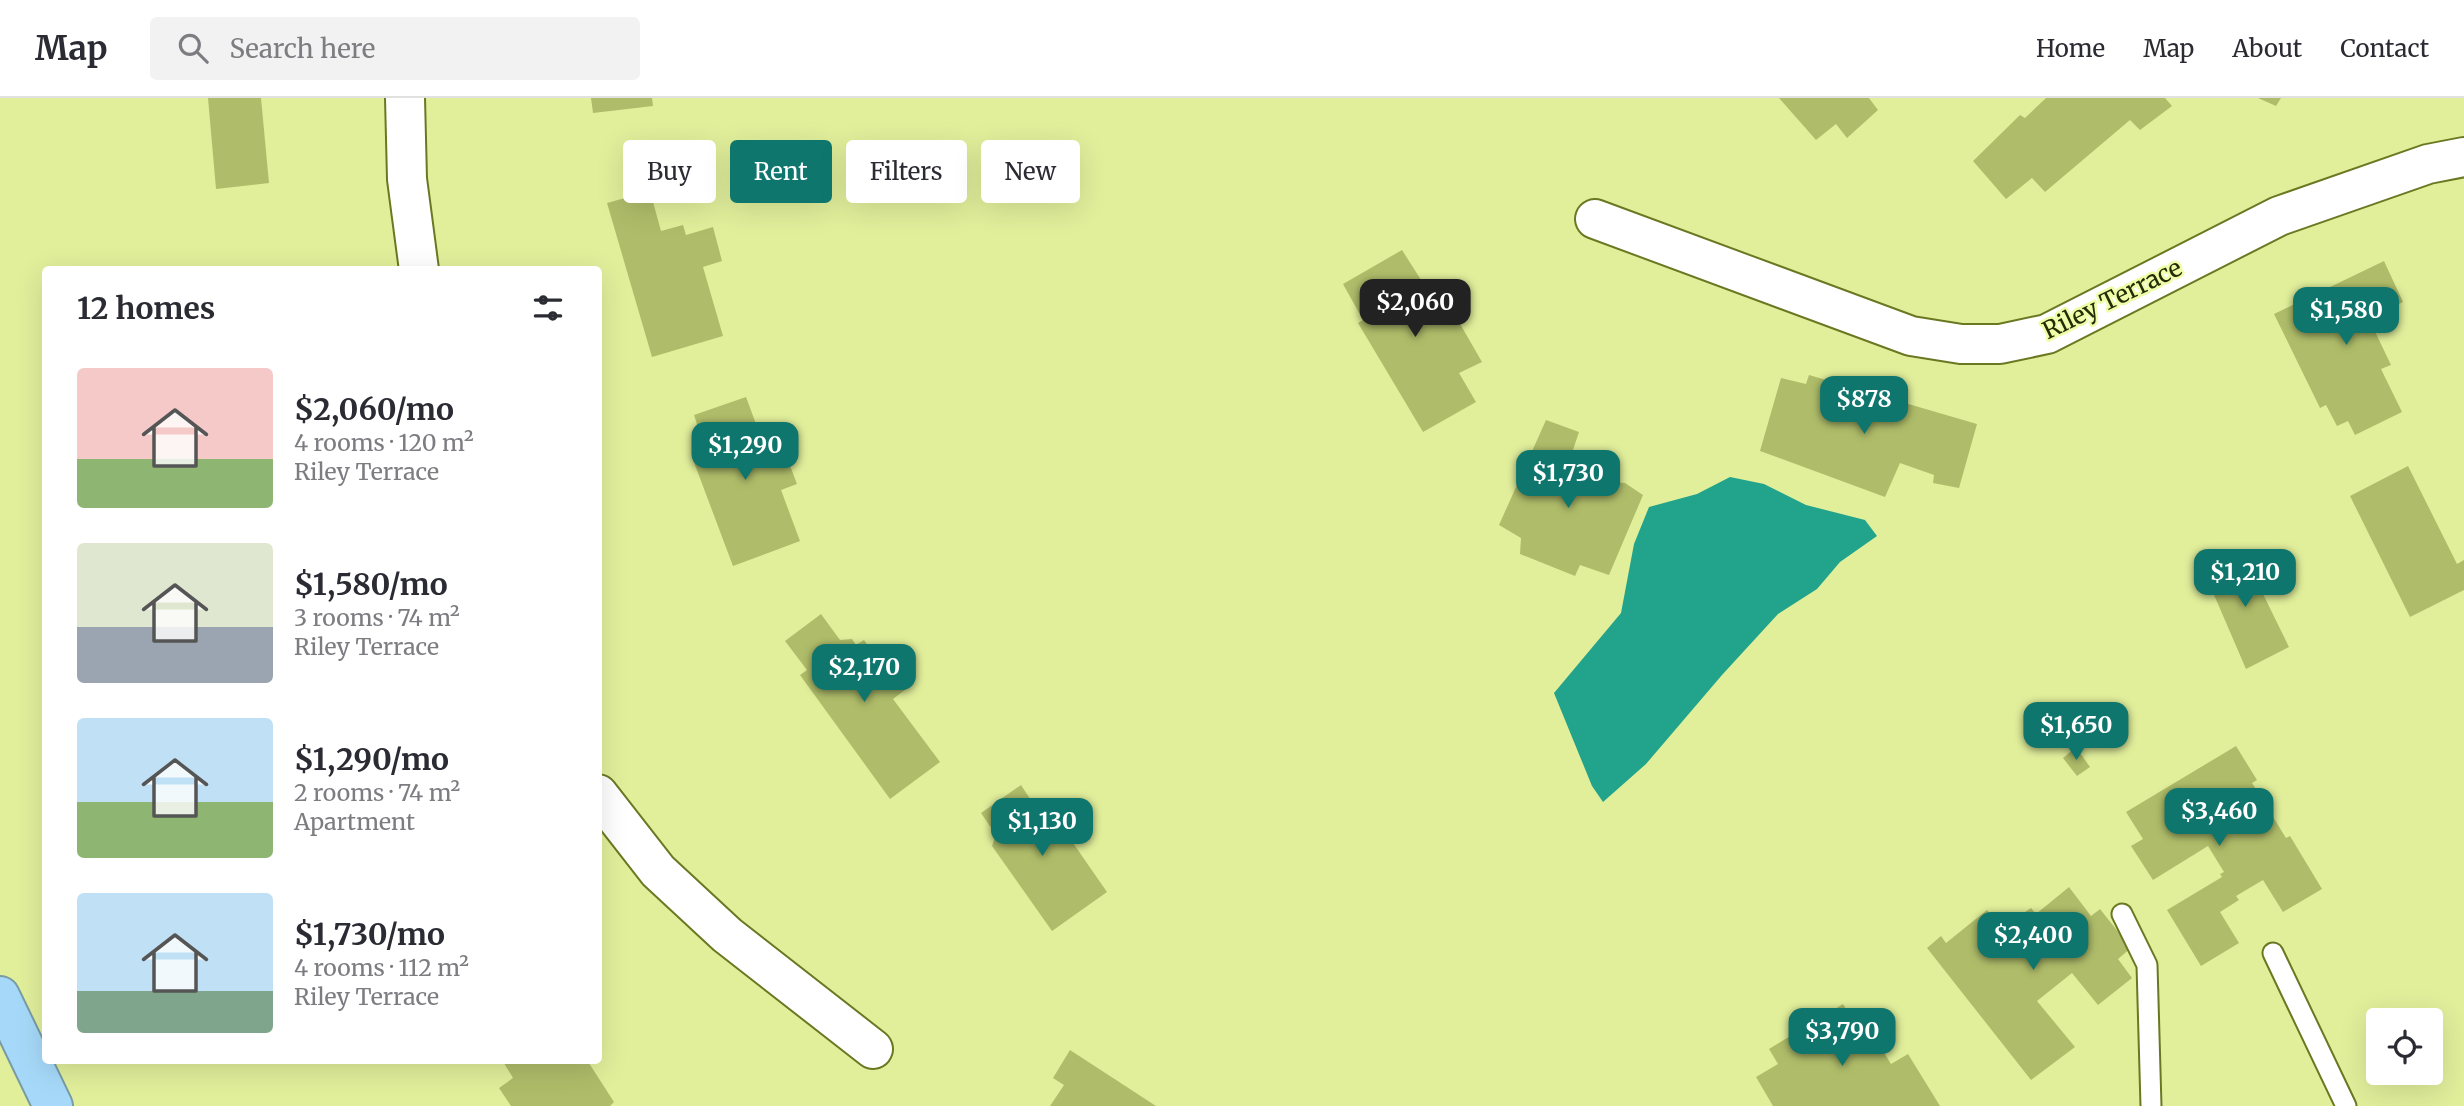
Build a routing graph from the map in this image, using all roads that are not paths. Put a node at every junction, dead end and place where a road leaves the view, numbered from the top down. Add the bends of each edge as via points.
1 (405, 98) edge
2 (2464, 157) edge
3 (1595, 219) dead end
4 (418, 266) edge
5 (602, 799) edge
6 (2122, 914) dead end
7 (2273, 953) dead end
8 (0, 996) edge
9 (873, 1049) dead end
10 (53, 1106) edge
11 (2151, 1106) edge
12 (2346, 1106) edge

1 - 4 street via 407,179
2 - 3 street, Riley Terrace via 2428,164 2278,216 2047,334 2000,344 1911,336
5 - 9 street via 658,871 727,935
6 - 11 lane via 2147,965
7 - 12 lane
8 - 10 highway

